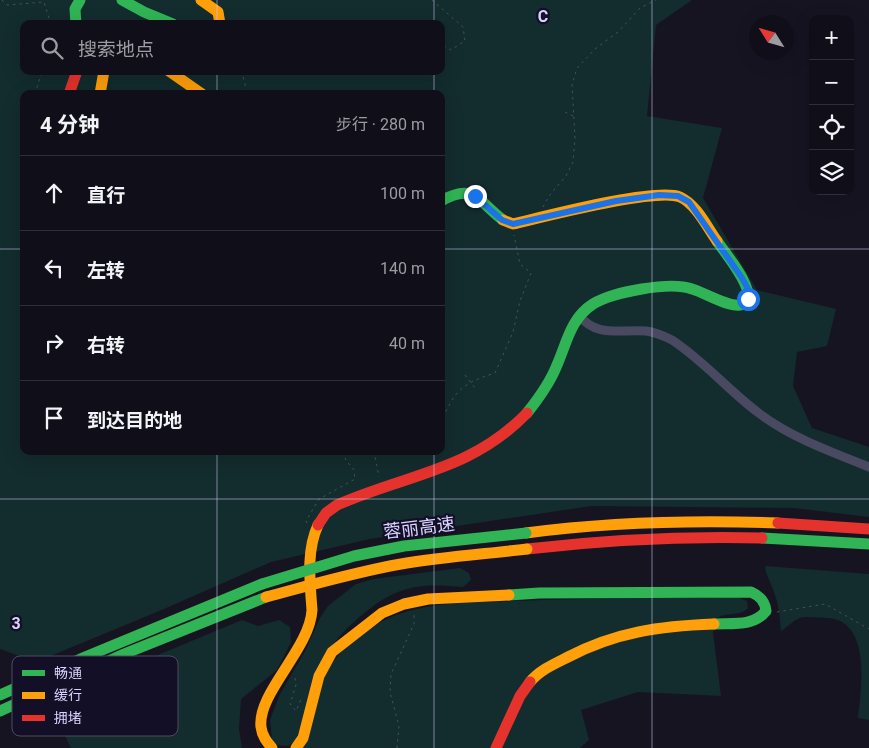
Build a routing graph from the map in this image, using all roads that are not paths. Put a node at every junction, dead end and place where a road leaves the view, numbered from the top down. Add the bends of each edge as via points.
1 (80, 0) edge
2 (122, 0) edge
3 (201, 0) edge
4 (76, 20) edge
5 (164, 20) edge
6 (220, 20) edge
7 (76, 75) edge
8 (103, 75) edge
9 (175, 75) edge
10 (70, 90) edge
11 (100, 90) edge
12 (196, 90) edge
13 (445, 199) edge
14 (579, 316) junction
15 (869, 467) edge
16 (869, 529) edge
17 (869, 544) edge
18 (85, 656) edge
19 (121, 656) edge
20 (12, 689) edge
21 (0, 695) edge
22 (12, 705) edge
23 (0, 711) edge
24 (272, 748) edge
25 (296, 748) edge
26 (496, 748) edge

1 - 4 main road via 75,9
2 - 5 main road
3 - 6 main road via 218,10
7 - 10 main road
8 - 11 main road
9 - 12 main road
13 - 14 main road via 458,193 471,194 480,198 502,220 513,224 616,201 659,195 678,196 689,202 748,289 746,302 734,305 694,288 674,285 606,297 587,307
14 - 15 street via 586,324 602,331 644,331 672,340 773,423 804,440
14 - 24 main road via 567,334 555,369 542,392 526,414 506,432 460,461 331,508 317,526 311,546 312,616 262,713 264,734
16 - 18 main road, 蓉丽高速, bridge via 685,521 603,524 404,546 362,554 262,584
17 - 19 main road, 蓉丽高速, bridge via 767,537 694,537 606,541 423,560 344,575 266,597
20 - 21 main road, 蓉丽高速, bridge
22 - 23 main road, 蓉丽高速, bridge
25 - 26 main road via 303,738 319,676 332,652 382,613 415,601 539,593 751,592 762,599 766,611 758,620 748,624 690,625 626,634 601,641 547,667 525,687

